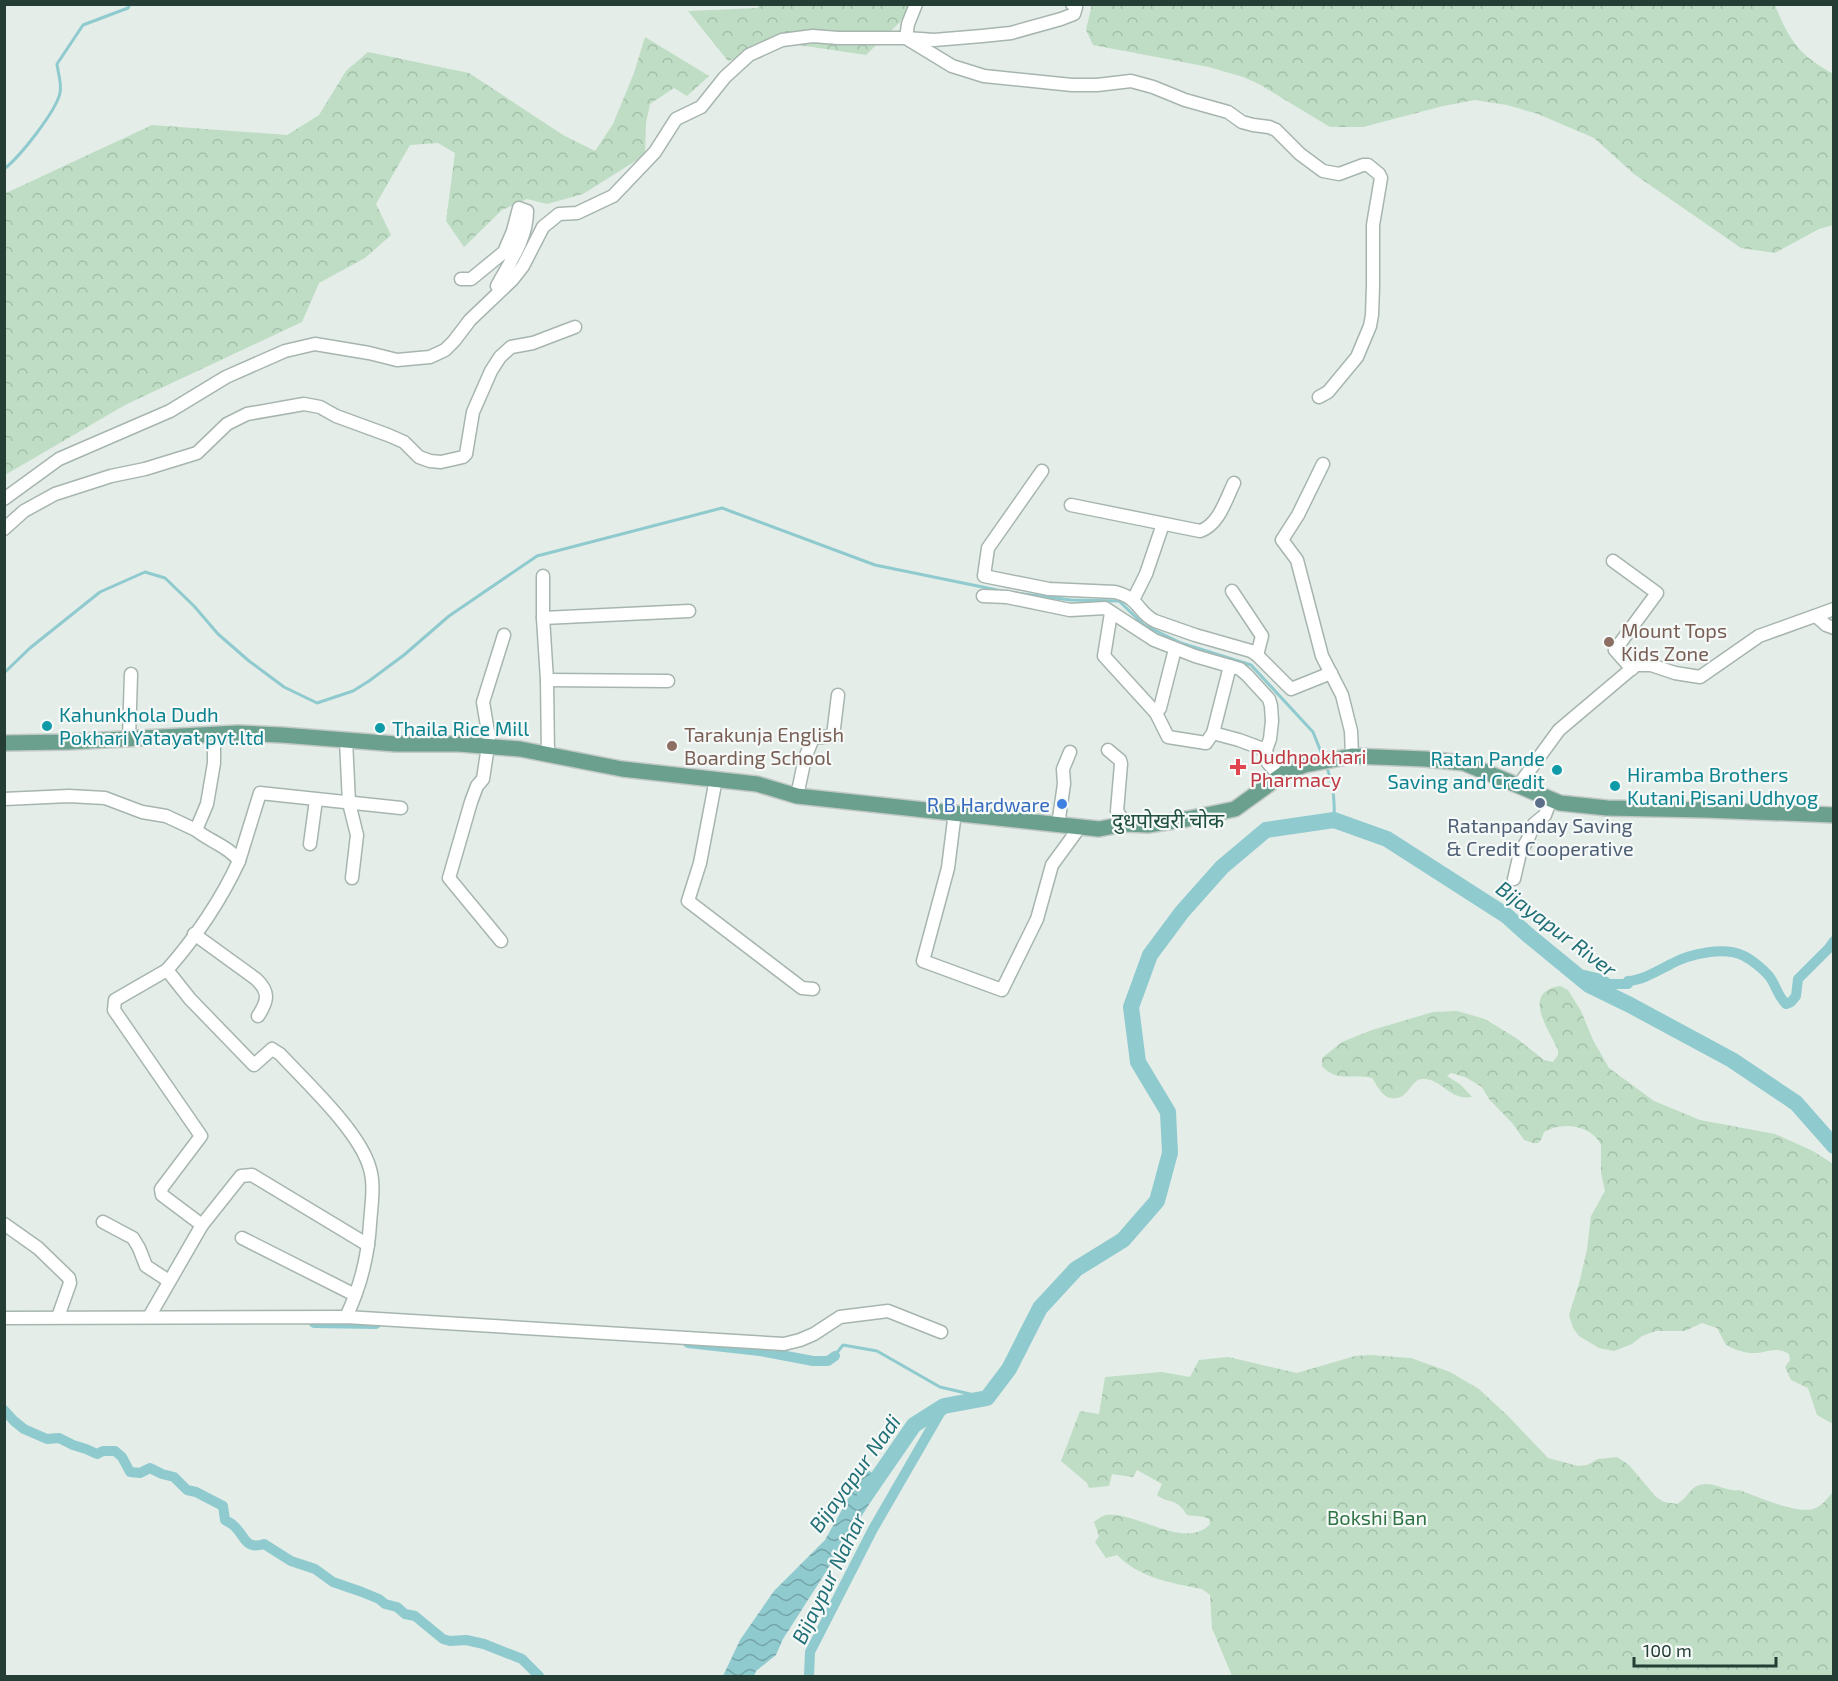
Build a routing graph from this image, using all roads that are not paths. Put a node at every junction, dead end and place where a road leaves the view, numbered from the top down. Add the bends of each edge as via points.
1 (916, 4) edge
2 (1072, 4) edge
3 (906, 38) junction
4 (461, 279) dead end
5 (502, 289) junction
6 (575, 327) dead end
7 (1320, 397) dead end
8 (1323, 464) dead end
9 (1042, 471) dead end
10 (1234, 483) dead end
11 (4, 499) edge
12 (1071, 505) dead end
13 (1163, 524) junction
14 (4, 530) edge
15 (1613, 561) dead end
16 (543, 576) dead end
17 (1232, 591) dead end
18 (983, 596) dead end
19 (1134, 600) junction
20 (1833, 609) edge
21 (689, 611) dead end
22 (1111, 613) junction
23 (1816, 616) junction
24 (543, 618) junction
25 (1833, 628) edge
26 (504, 635) dead end
27 (1175, 649) junction
28 (1257, 655) junction
29 (1230, 666) junction
30 (1632, 669) junction
31 (1331, 673) junction
32 (131, 674) dead end
33 (547, 680) junction
34 (668, 681) dead end
35 (838, 695) dead end
36 (1156, 713) junction
37 (214, 734) junction
38 (1213, 734) junction
39 (129, 738) junction
40 (346, 740) junction
41 (4, 743) edge
42 (487, 746) junction
43 (1108, 750) dead end
44 (1266, 750) junction
45 (1070, 752) dead end
46 (548, 755) junction
47 (1352, 756) junction
48 (1280, 776) junction
49 (716, 779) junction
50 (1518, 786) junction
51 (797, 796) junction
52 (4, 799) edge
53 (316, 800) junction
54 (1551, 800) junction
55 (349, 803) junction
56 (401, 808) dead end
57 (955, 812) junction
58 (1833, 816) edge
59 (1125, 824) junction
60 (1059, 825) junction
61 (1079, 828) junction
62 (196, 830) junction
63 (310, 844) dead end
64 (239, 861) junction
65 (352, 878) dead end
66 (1514, 879) dead end
67 (194, 934) junction
68 (501, 941) dead end
69 (166, 970) junction
70 (807, 989) dead end
71 (258, 1016) dead end
72 (103, 1222) dead end
73 (4, 1224) edge
74 (202, 1226) junction
75 (242, 1238) dead end
76 (368, 1245) junction
77 (169, 1281) junction
78 (355, 1295) junction
79 (58, 1317) junction
80 (149, 1317) junction
81 (346, 1317) junction
82 (4, 1318) edge
83 (941, 1332) dead end

1 - 3 street
2 - 3 street via 1076,7 1074,14 1011,33 933,40
3 - 5 street via 813,36 782,40 750,56 724,77 701,107 676,119 655,152 614,196 577,213 559,214 543,227 524,266
3 - 7 street via 952,66 984,76 1072,85 1131,81 1153,87 1228,112 1242,122 1276,130 1323,171 1340,174 1363,165 1371,167 1381,178 1373,225 1371,323 1357,357
4 - 5 street via 471,279 504,252 519,208 527,211 527,220 521,243 497,286
5 - 11 street via 445,350 430,357 398,360 315,344 285,351 226,377 170,411 59,459
6 - 14 street via 511,347 500,357 473,412 464,457 430,461 419,457 404,442 304,404 248,414 227,424 197,453 55,494 24,511
8 - 31 street via 1282,540 1297,560 1322,656
9 - 19 street via 988,548 984,576 1049,589 1115,592
10 - 13 street via 1213,524 1204,530
12 - 13 street
13 - 19 street
15 - 30 street via 1657,593 1615,650
16 - 24 street
17 - 28 street via 1262,636
18 - 22 street via 1070,610 1104,608
19 - 28 street via 1155,621
20 - 23 street
21 - 24 street
22 - 27 street
22 - 36 street via 1104,656
23 - 25 street
23 - 30 street via 1759,636 1700,677 1651,665 1636,665
24 - 33 street
26 - 42 street via 483,702
27 - 29 street
27 - 36 street
28 - 31 street via 1291,689
29 - 38 street
29 - 44 street via 1248,675 1269,699 1272,721
30 - 50 street via 1558,730
31 - 47 street via 1342,695 1351,731
32 - 39 street
33 - 34 street
33 - 46 street
35 - 51 street via 833,736 813,738
36 - 38 street via 1168,737 1206,743
37 - 39 main road
37 - 40 main road
37 - 62 street via 207,804
38 - 44 street
39 - 41 main road
40 - 42 main road
40 - 55 street
42 - 46 main road
42 - 68 street via 483,779 471,802 449,878
43 - 59 street via 1120,759 1117,811
44 - 48 street via 1268,763
45 - 60 street via 1063,769
46 - 49 main road via 622,769
47 - 48 main road via 1305,765
47 - 50 main road via 1455,762
48 - 59 main road via 1235,809 1148,825
49 - 51 main road via 757,784
49 - 70 street via 700,863 688,901
50 - 54 main road
51 - 57 main road
52 - 62 street via 105,798 166,816
53 - 55 street
53 - 63 street
53 - 64 street via 260,794
54 - 58 main road via 1607,808
54 - 66 street via 1520,853
55 - 56 street
55 - 65 street via 357,835
57 - 60 main road
57 - 61 street via 948,868 923,961 1002,990 1037,919 1052,865
59 - 61 main road
60 - 61 main road
62 - 64 street
64 - 67 street via 227,888
67 - 69 street
67 - 71 street via 264,986 265,1005
69 - 74 street via 115,1000 114,1011 201,1136 160,1192
69 - 76 street via 254,1065 272,1049 280,1054 343,1123 360,1147 373,1182
72 - 77 street via 133,1238 146,1266
73 - 79 street via 38,1248 69,1278
74 - 76 street via 241,1176 252,1175
74 - 77 street
75 - 78 street
76 - 78 street
77 - 80 street
78 - 81 street
79 - 80 street
79 - 82 street
80 - 81 street
81 - 83 street via 784,1344 814,1334 840,1317 888,1311

